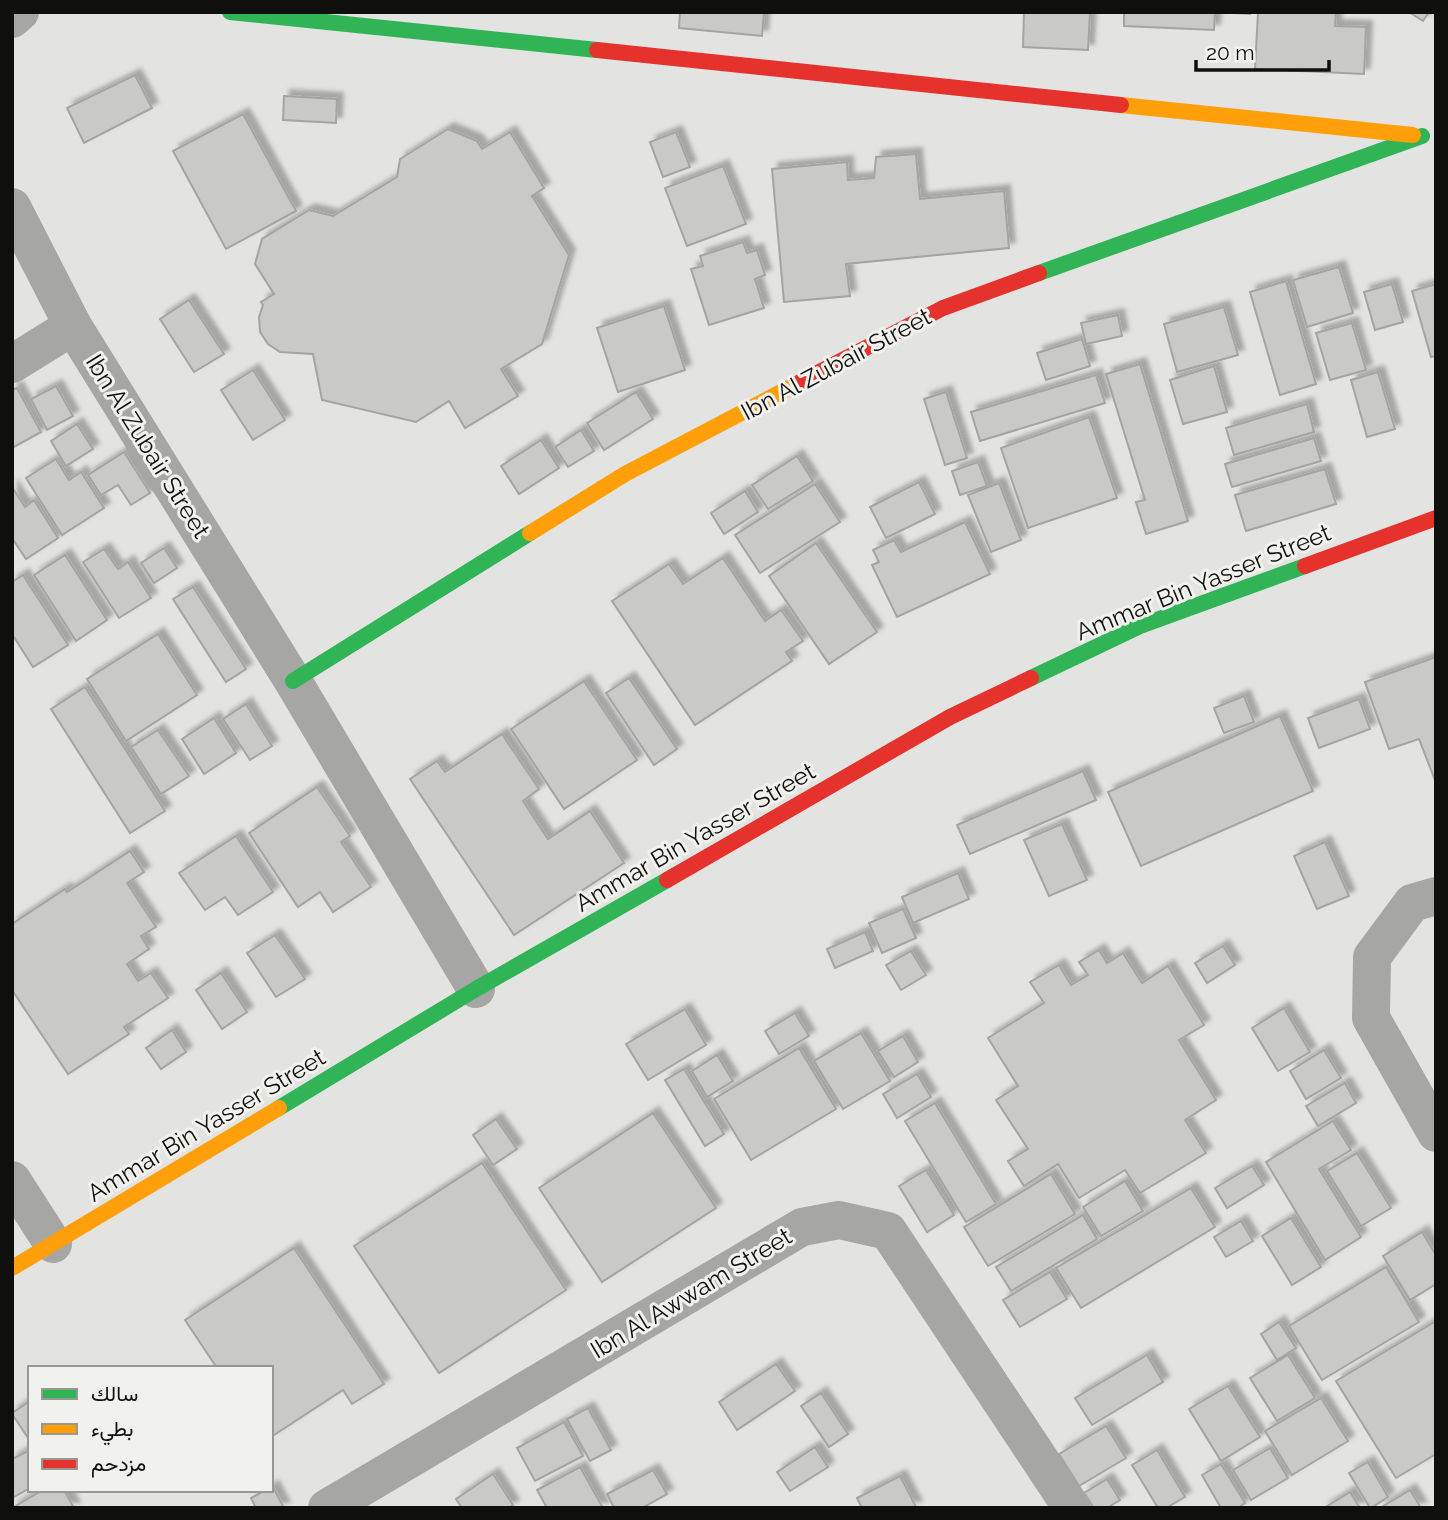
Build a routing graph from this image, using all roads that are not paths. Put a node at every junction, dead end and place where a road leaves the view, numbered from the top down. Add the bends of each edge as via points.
1 (20, 12) edge
2 (230, 12) edge
3 (347, 18) edge
4 (12, 19) edge
5 (1429, 136) edge
6 (12, 207) edge
7 (74, 326) junction
8 (12, 364) edge
9 (1436, 518) edge
10 (293, 681) junction
11 (1436, 896) edge
12 (476, 989) junction
13 (1436, 1133) edge
14 (12, 1180) edge
15 (53, 1244) junction
16 (12, 1268) edge
17 (327, 1508) edge
18 (1072, 1508) edge

1 - 4 street
2 - 3 street, Ibn Al Zubair Street
3 - 5 street, Ibn Al Zubair Street
5 - 10 street, Ibn Al Zubair Street via 943,308 625,474
6 - 7 street, Ibn Al Zubair Street
7 - 8 street
7 - 10 street, Ibn Al Zubair Street
9 - 12 street, Ammar Bin Yasser Street via 1140,626 950,717
10 - 12 street, Ibn Al Zubair Street
11 - 13 street via 1412,903 1372,957 1371,1018
12 - 15 street, Ammar Bin Yasser Street
14 - 15 street
15 - 16 street, Ammar Bin Yasser Street
17 - 18 street, Ibn Al Awwam Street via 802,1227 839,1220 888,1231

